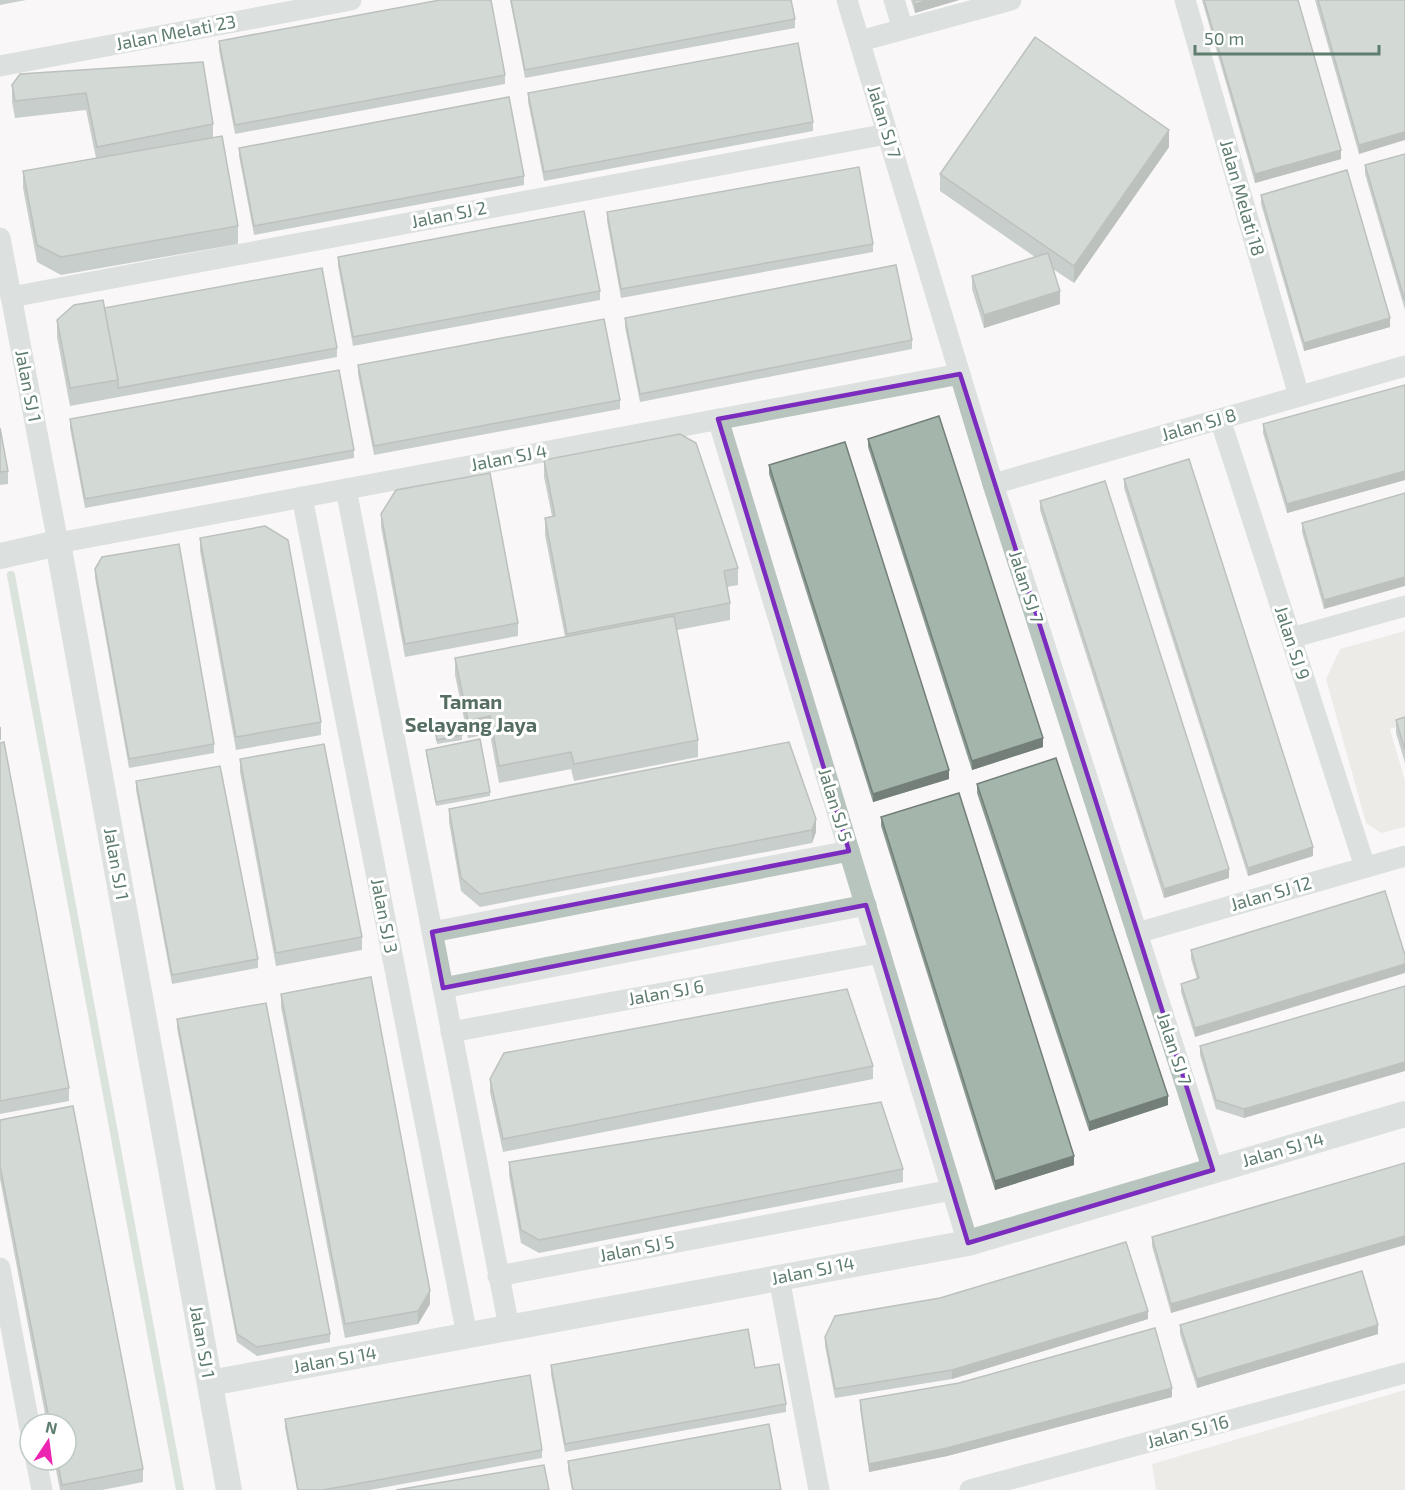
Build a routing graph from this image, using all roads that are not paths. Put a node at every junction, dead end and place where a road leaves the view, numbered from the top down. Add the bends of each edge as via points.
1 (351, 0) edge
2 (847, 0) edge
3 (894, 0) edge
4 (1011, 0) edge
5 (1185, 0) edge
6 (903, 29) junction
7 (860, 41) junction
8 (0, 66) edge
9 (887, 134) junction
10 (0, 238) edge
11 (11, 297) junction
12 (1405, 366) edge
13 (960, 374) junction
14 (1299, 396) junction
15 (718, 419) junction
16 (1220, 419) junction
17 (993, 484) junction
18 (346, 489) junction
19 (302, 497) junction
20 (58, 543) junction
21 (0, 556) edge
22 (1405, 606) edge
23 (1291, 638) junction
24 (849, 851) junction
25 (1405, 856) edge
26 (1365, 867) junction
27 (866, 905) junction
28 (432, 932) junction
29 (1137, 933) junction
30 (880, 953) junction
31 (443, 988) junction
32 (451, 1032) junction
33 (1405, 1114) edge
34 (1213, 1170) junction
35 (952, 1190) junction
36 (968, 1243) junction
37 (0, 1268) edge
38 (498, 1276) junction
39 (779, 1278) junction
40 (509, 1327) junction
41 (467, 1335) junction
42 (1405, 1373) edge
43 (210, 1383) junction
44 (27, 1412) edge
45 (38, 1472) edge
46 (42, 1490) edge
47 (229, 1490) edge
48 (819, 1490) edge
49 (970, 1490) edge

1 - 8 street, Jalan Melati 23
2 - 7 street, Jalan SJ 7
3 - 6 street
4 - 6 street
5 - 14 street, Jalan Melati 18
6 - 7 street
7 - 9 street, Jalan SJ 7
9 - 11 street, Jalan SJ 2
9 - 13 street, Jalan SJ 7
10 - 11 street, Jalan SJ 1
11 - 20 street, Jalan SJ 1
12 - 14 street, Jalan SJ 8
13 - 15 street, Jalan SJ 4
13 - 17 street, Jalan SJ 7
14 - 16 street, Jalan SJ 8
15 - 18 street, Jalan SJ 4
15 - 24 street, Jalan SJ 5
16 - 17 street, Jalan SJ 8
16 - 23 street, Jalan SJ 9
17 - 29 street, Jalan SJ 7
18 - 19 street, Jalan SJ 4
18 - 28 street
19 - 20 street, Jalan SJ 4
19 - 41 street, Jalan SJ 3
20 - 21 street
20 - 43 street, Jalan SJ 1
22 - 23 street
23 - 26 street, Jalan SJ 9
24 - 27 street, Jalan SJ 5
24 - 28 street
25 - 26 street, Jalan SJ 12
26 - 29 street, Jalan SJ 12
27 - 30 street, Jalan SJ 5
27 - 31 street
28 - 31 street
29 - 34 street, Jalan SJ 7
30 - 32 street, Jalan SJ 6
30 - 35 street, Jalan SJ 5
31 - 32 street
32 - 38 street
33 - 34 street, Jalan SJ 14
34 - 36 street, Jalan SJ 14
35 - 36 street, Jalan SJ 5
35 - 38 street, Jalan SJ 5
36 - 39 street, Jalan SJ 14
37 - 44 street
38 - 40 street
39 - 40 street, Jalan SJ 14
39 - 48 street
40 - 41 street, Jalan SJ 14
41 - 43 street, Jalan SJ 14
42 - 49 street, Jalan SJ 16
43 - 47 street, Jalan SJ 1
45 - 46 street

